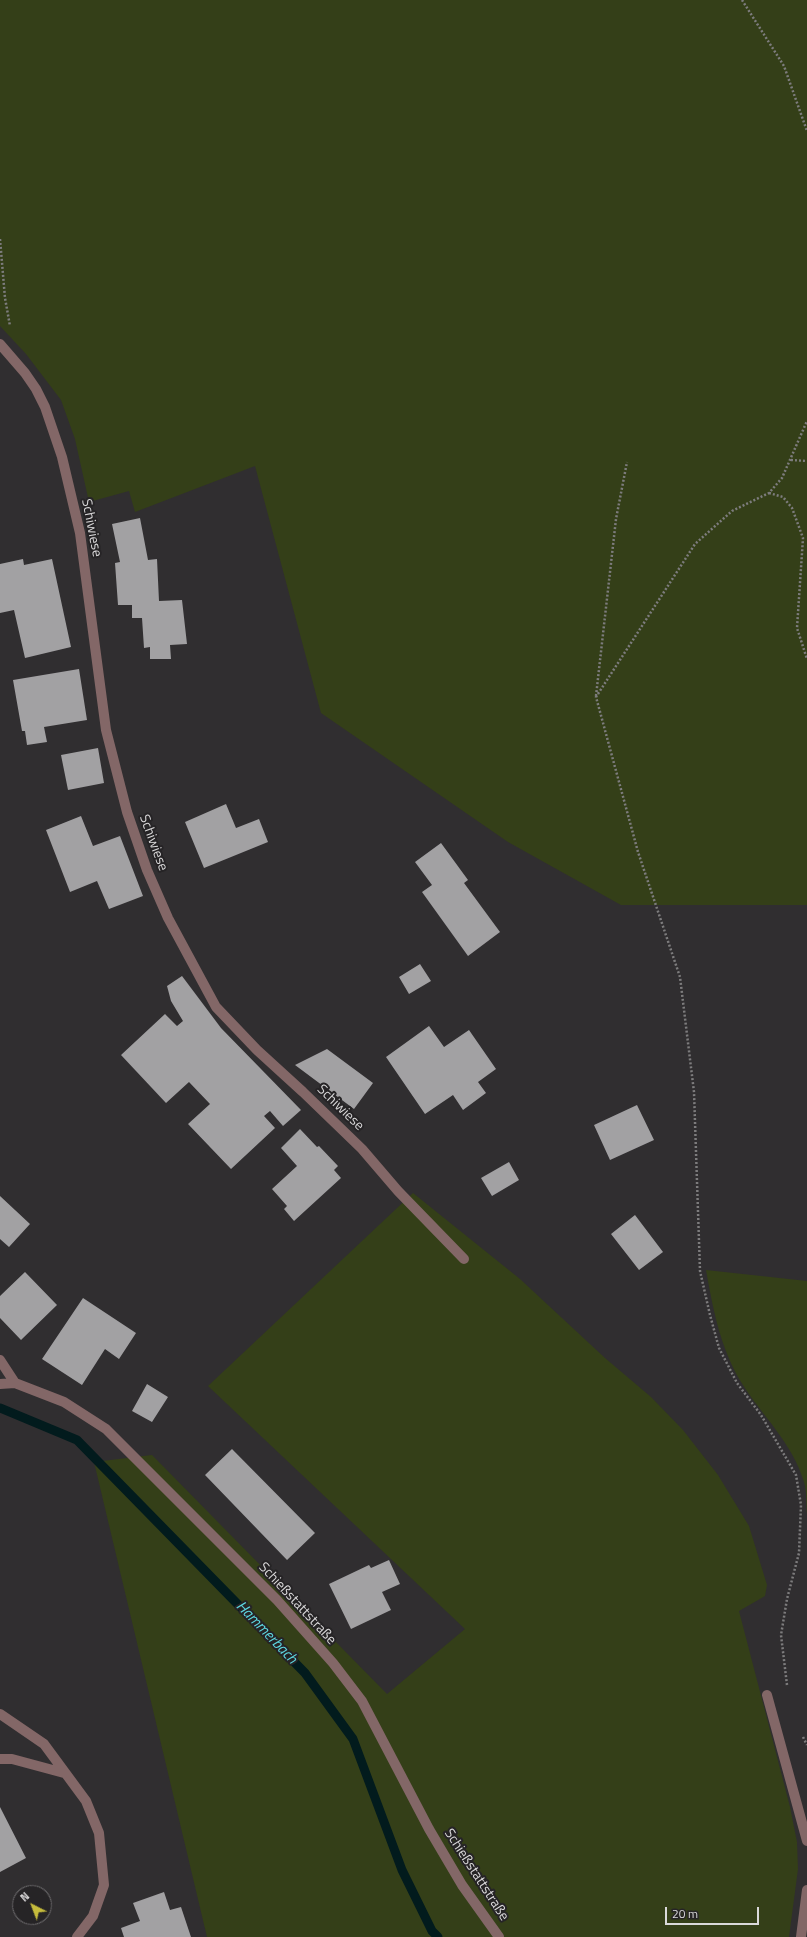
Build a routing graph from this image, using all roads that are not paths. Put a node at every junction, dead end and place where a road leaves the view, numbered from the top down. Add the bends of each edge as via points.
1 (0, 344) edge
2 (464, 1259) dead end
3 (0, 1360) edge
4 (15, 1383) junction
5 (0, 1384) edge
6 (767, 1695) road end
7 (0, 1714) edge
8 (0, 1759) edge
9 (64, 1773) junction
10 (807, 1841) edge
11 (807, 1890) edge
12 (77, 1937) edge
13 (499, 1937) edge
14 (801, 1937) edge

1 - 2 street, Schiwiese via 36,389 62,457 80,533 106,730 127,812 147,870 168,918 216,1007 257,1050 362,1149 398,1191
3 - 4 street
4 - 5 street
4 - 13 street, Schießstattstraße via 64,1402 106,1429 277,1600 333,1663 362,1701 462,1885
6 - 10 street
7 - 9 street via 44,1744
8 - 9 street via 12,1759
9 - 12 street via 86,1801 99,1833 104,1885 93,1916
11 - 14 street

